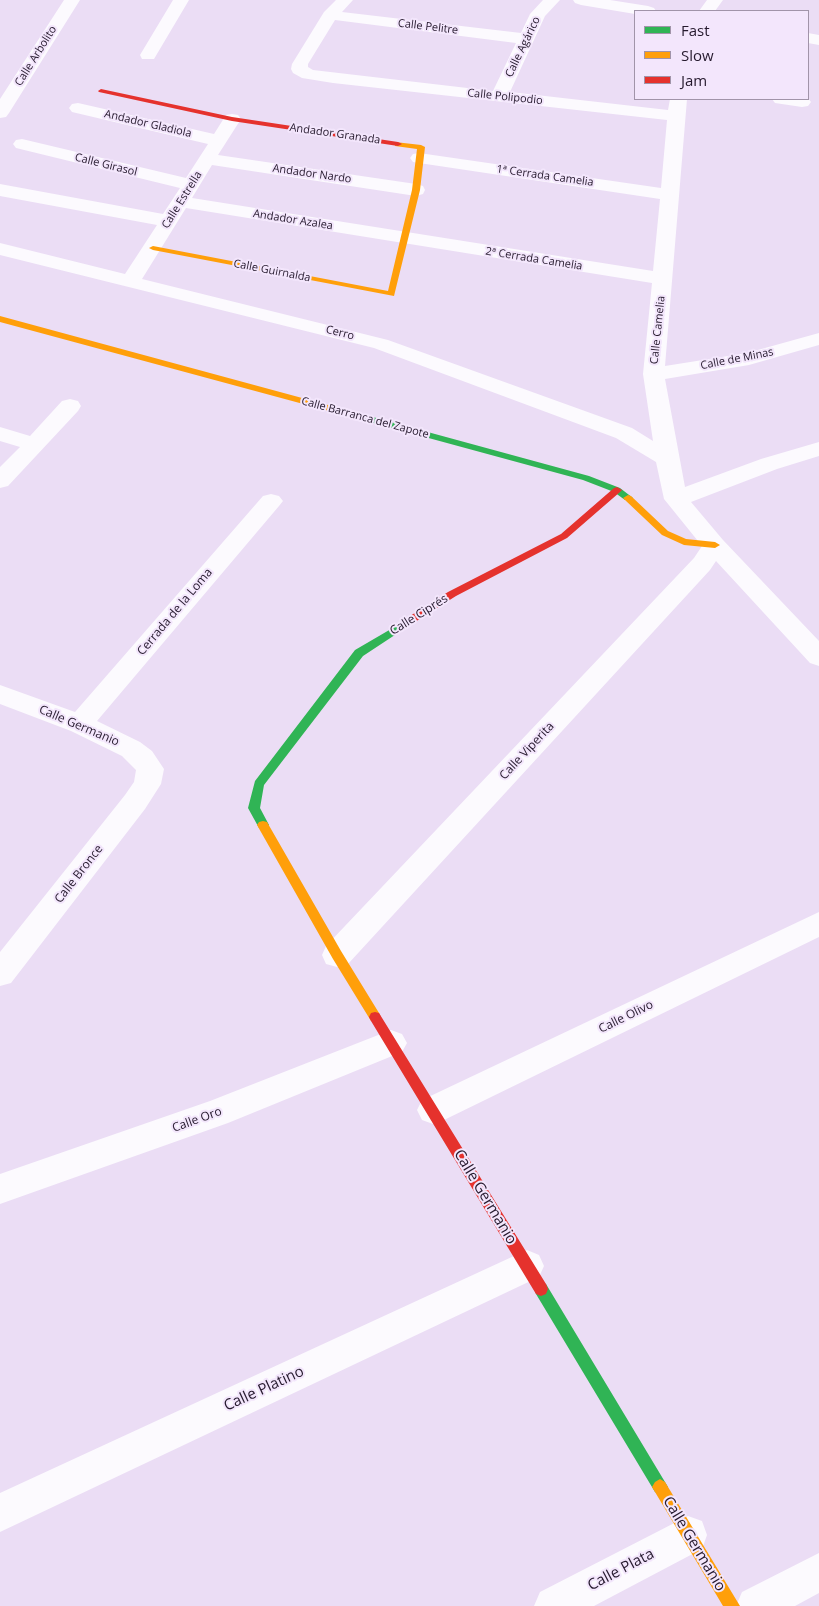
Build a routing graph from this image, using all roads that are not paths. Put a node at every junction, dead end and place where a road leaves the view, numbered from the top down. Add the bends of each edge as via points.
1 (72, 0) edge
2 (181, 0) edge
3 (345, 0) edge
4 (552, 0) edge
5 (580, 0) edge
6 (642, 10) edge
7 (330, 15) junction
8 (526, 39) junction
9 (148, 55) dead end
10 (0, 77) edge
11 (19, 83) junction
12 (101, 91) dead end
13 (499, 97) junction
14 (788, 100) edge
15 (802, 102) dead end
16 (78, 108) dead end
17 (677, 108) edge
18 (0, 113) edge
19 (232, 119) junction
20 (219, 141) junction
21 (22, 144) dead end
22 (419, 158) junction
23 (208, 159) junction
24 (191, 185) junction
25 (0, 190) edge
26 (416, 190) junction
27 (670, 195) junction
28 (181, 202) junction
29 (168, 222) junction
30 (405, 238) junction
31 (153, 248) junction
32 (0, 249) edge
33 (663, 279) junction
34 (131, 281) junction
35 (0, 319) edge
36 (819, 340) edge
37 (654, 374) junction
38 (70, 406) dead end
39 (0, 434) edge
40 (34, 444) junction
41 (819, 450) edge
42 (667, 459) junction
43 (0, 481) edge
44 (617, 490) junction
45 (676, 498) junction
46 (270, 500) dead end
47 (715, 546) junction
48 (809, 632) edge
49 (819, 657) edge
50 (0, 694) edge
51 (80, 724) junction
52 (150, 769) joint
53 (259, 784) joint
54 (819, 924) edge
55 (337, 955) junction
56 (0, 974) edge
57 (391, 1043) junction
58 (433, 1110) junction
59 (0, 1189) edge
60 (527, 1266) junction
61 (0, 1513) edge
62 (688, 1535) junction
63 (819, 1572) edge
64 (554, 1606) edge
65 (732, 1606) edge
66 (756, 1606) edge

1 - 11 street, Calle Arbolito
2 - 9 street
3 - 7 street
4 - 8 street, Calle Agárico via 538,14
5 - 6 street
7 - 8 street, Calle Pelitre
7 - 13 street, Calle Polipodio via 300,64 299,69 308,74
8 - 13 street, Calle Agárico
10 - 11 street
11 - 18 street, Calle Arbolito
12 - 19 street, Andador Granada
13 - 17 street, Calle Polipodio
14 - 15 street
16 - 20 street, Andador Gladiola
17 - 27 street, Calle Camelia
19 - 20 street, Calle Estrella
19 - 22 street, Andador Granada via 421,146
20 - 23 street, Calle Estrella
21 - 24 street, Calle Girasol
22 - 26 street
22 - 27 street, 1ª Cerrada Camelia
23 - 24 street, Calle Estrella
23 - 26 street, Andador Nardo
24 - 28 street, Calle Estrella
25 - 29 street
26 - 30 street
27 - 33 street, Calle Camelia
28 - 29 street, Calle Estrella
28 - 30 street, Andador Azalea
29 - 31 street, Calle Estrella
30 - 31 street, Calle Guirnalda via 391,294
30 - 33 street, 2ª Cerrada Camelia
31 - 34 street, Calle Estrella
32 - 34 street, Cerro
33 - 37 street, Calle Camelia
34 - 42 street, Cerro via 381,344 624,433
35 - 44 street, Calle Barranca del Zapote via 586,478
36 - 37 street, Calle de Minas via 749,359
37 - 42 street, Calle Camelia
38 - 40 street
39 - 40 street
40 - 43 street
41 - 45 street via 769,464
42 - 45 street, Calle Camelia
44 - 47 street, Calle Barranca del Zapote via 665,533 684,542
44 - 53 street, Calle Ciprés via 564,536 452,594 359,653
45 - 47 street, Calle Camelia
46 - 51 street, Cerrada de la Loma
47 - 48 street, Calle Camelia
47 - 55 street, Calle Viperita via 702,564
48 - 49 street, Calle Camelia
50 - 51 street, Calle Germanio
51 - 52 street, Calle Germanio via 132,749
52 - 56 street, Calle Bronce via 147,784 135,802
53 - 55 street, Calle Germanio via 254,808
54 - 58 street, Calle Olivo
55 - 57 street, Calle Germanio
57 - 58 street, Calle Germanio
57 - 59 street, Calle Oro via 217,1113
58 - 60 street, Calle Germanio
60 - 61 street, Calle Platino
60 - 62 street, Calle Germanio
62 - 64 street, Calle Plata
62 - 65 street, Calle Germanio
63 - 66 street

